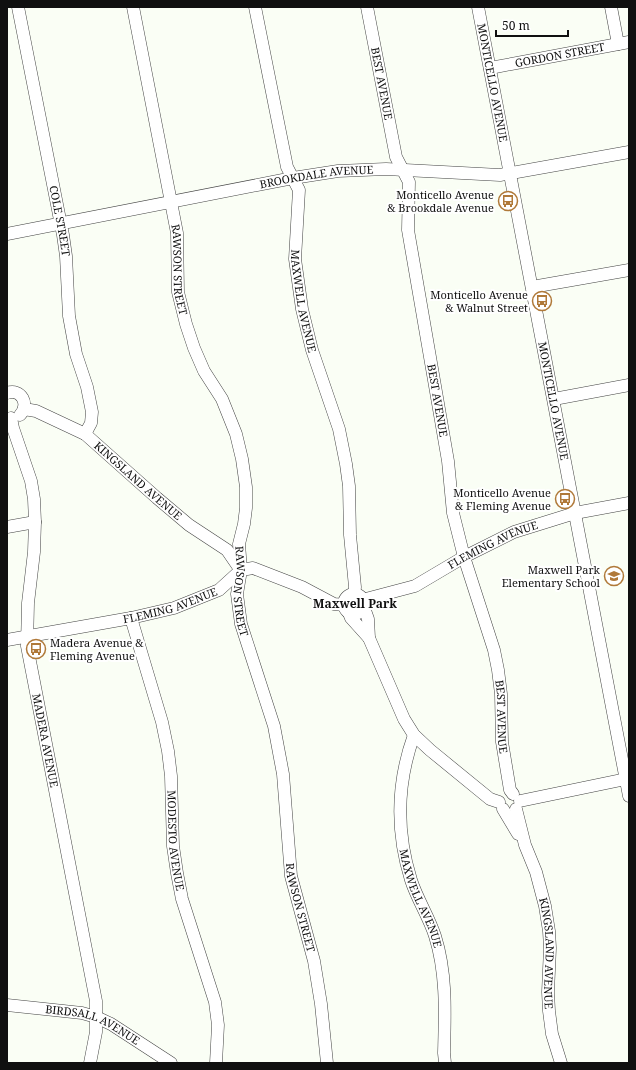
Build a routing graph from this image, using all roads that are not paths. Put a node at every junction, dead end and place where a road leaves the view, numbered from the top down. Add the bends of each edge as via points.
1 (18, 7) edge
2 (133, 7) edge
3 (255, 7) edge
4 (367, 7) edge
5 (478, 7) edge
6 (611, 7) edge
7 (623, 43) edge
8 (490, 68) junction
9 (629, 152) edge
10 (402, 170) junction
11 (511, 174) junction
12 (293, 178) junction
13 (172, 202) junction
14 (60, 224) junction
15 (7, 234) edge
16 (629, 270) edge
17 (532, 287) junction
18 (629, 385) edge
19 (10, 390) edge
20 (554, 399) junction
21 (24, 409) junction
22 (9, 417) edge
23 (85, 434) junction
24 (629, 503) edge
25 (575, 513) junction
26 (35, 522) junction
27 (7, 527) edge
28 (464, 557) junction
29 (241, 570) junction
30 (360, 600) junction
31 (346, 609) junction
32 (131, 618) junction
33 (27, 636) junction
34 (369, 638) junction
35 (7, 640) edge
36 (414, 735) junction
37 (626, 756) edge
38 (626, 779) junction
39 (629, 796) edge
40 (516, 801) junction
41 (501, 805) junction
42 (525, 845) junction
43 (7, 1005) edge
44 (96, 1017) junction
45 (90, 1063) edge
46 (171, 1063) edge
47 (216, 1063) edge
48 (327, 1063) edge
49 (445, 1063) edge
50 (561, 1063) edge

1 - 14 street, COLE STREET
2 - 13 street, RAWSON STREET
3 - 12 street, MAXWELL AVENUE via 288,167
4 - 10 street, BEST AVENUE via 396,157
5 - 8 street, MONTICELLO AVENUE
6 - 7 street
7 - 8 street, GORDON STREET
8 - 11 street, MONTICELLO AVENUE
9 - 11 street, BROOKDALE AVENUE
10 - 11 street, BROOKDALE AVENUE
10 - 12 street, BROOKDALE AVENUE via 351,170
10 - 28 street, BEST AVENUE via 409,182 408,230 448,461 453,513
11 - 17 street, MONTICELLO AVENUE
12 - 13 street, BROOKDALE AVENUE
12 - 30 street, MAXWELL AVENUE via 299,190 294,259 312,350 339,429 346,464 355,587
13 - 14 street, BROOKDALE AVENUE
13 - 29 street, RAWSON STREET via 177,232 178,292 186,324 204,371 222,399 236,434 242,459 246,508 238,544
14 - 15 street, BROOKDALE AVENUE
14 - 23 street, COLE STREET via 66,256 69,316 76,354 92,412 92,423
16 - 17 street
17 - 20 street, MONTICELLO AVENUE
18 - 20 street
19 - 21 street via 21,395
20 - 25 street, MONTICELLO AVENUE
21 - 22 street via 17,417
21 - 23 street, KINGSLAND AVENUE via 36,411
22 - 26 street, MADERA AVENUE via 31,481
23 - 29 street, KINGSLAND AVENUE via 190,525 227,550
24 - 25 street, FLEMING AVENUE
25 - 28 street, FLEMING AVENUE via 514,532
25 - 37 street, MONTICELLO AVENUE
26 - 27 street
26 - 33 street, MADERA AVENUE
28 - 30 street, FLEMING AVENUE via 415,586
28 - 40 street, BEST AVENUE via 494,650 501,694 502,742 510,790
29 - 31 street via 253,568 302,587
29 - 32 street, FLEMING AVENUE via 219,590 174,608
29 - 48 street, RAWSON STREET via 237,594 241,624 274,726 283,774 291,876 314,961
30 - 31 street via 350,596 346,598
30 - 31 street via 361,611 357,614
30 - 34 street, KINGSLAND AVENUE via 368,619
31 - 34 street, KINGSLAND AVENUE
32 - 33 street, FLEMING AVENUE
32 - 47 street, MODESTO AVENUE via 168,751 173,846 177,873 182,899 215,1002 218,1025
33 - 35 street, FLEMING AVENUE
33 - 44 street, MADERA AVENUE via 96,1001
34 - 36 street, KINGSLAND AVENUE via 404,719
36 - 41 street, KINGSLAND AVENUE via 490,799
36 - 49 street, MAXWELL AVENUE via 402,776 400,828 411,881 435,935 442,968 445,992
37 - 38 street, MONTICELLO AVENUE
38 - 39 street, MONTICELLO AVENUE
38 - 40 street
40 - 41 street via 502,797
40 - 42 street, KINGSLAND AVENUE
41 - 42 street, KINGSLAND AVENUE
42 - 50 street, KINGSLAND AVENUE via 536,872 545,906 550,948 549,1011 552,1034
43 - 44 street, BIRDSALL AVENUE via 82,1013
44 - 45 street, MADERA AVENUE
44 - 46 street, BIRDSALL AVENUE

